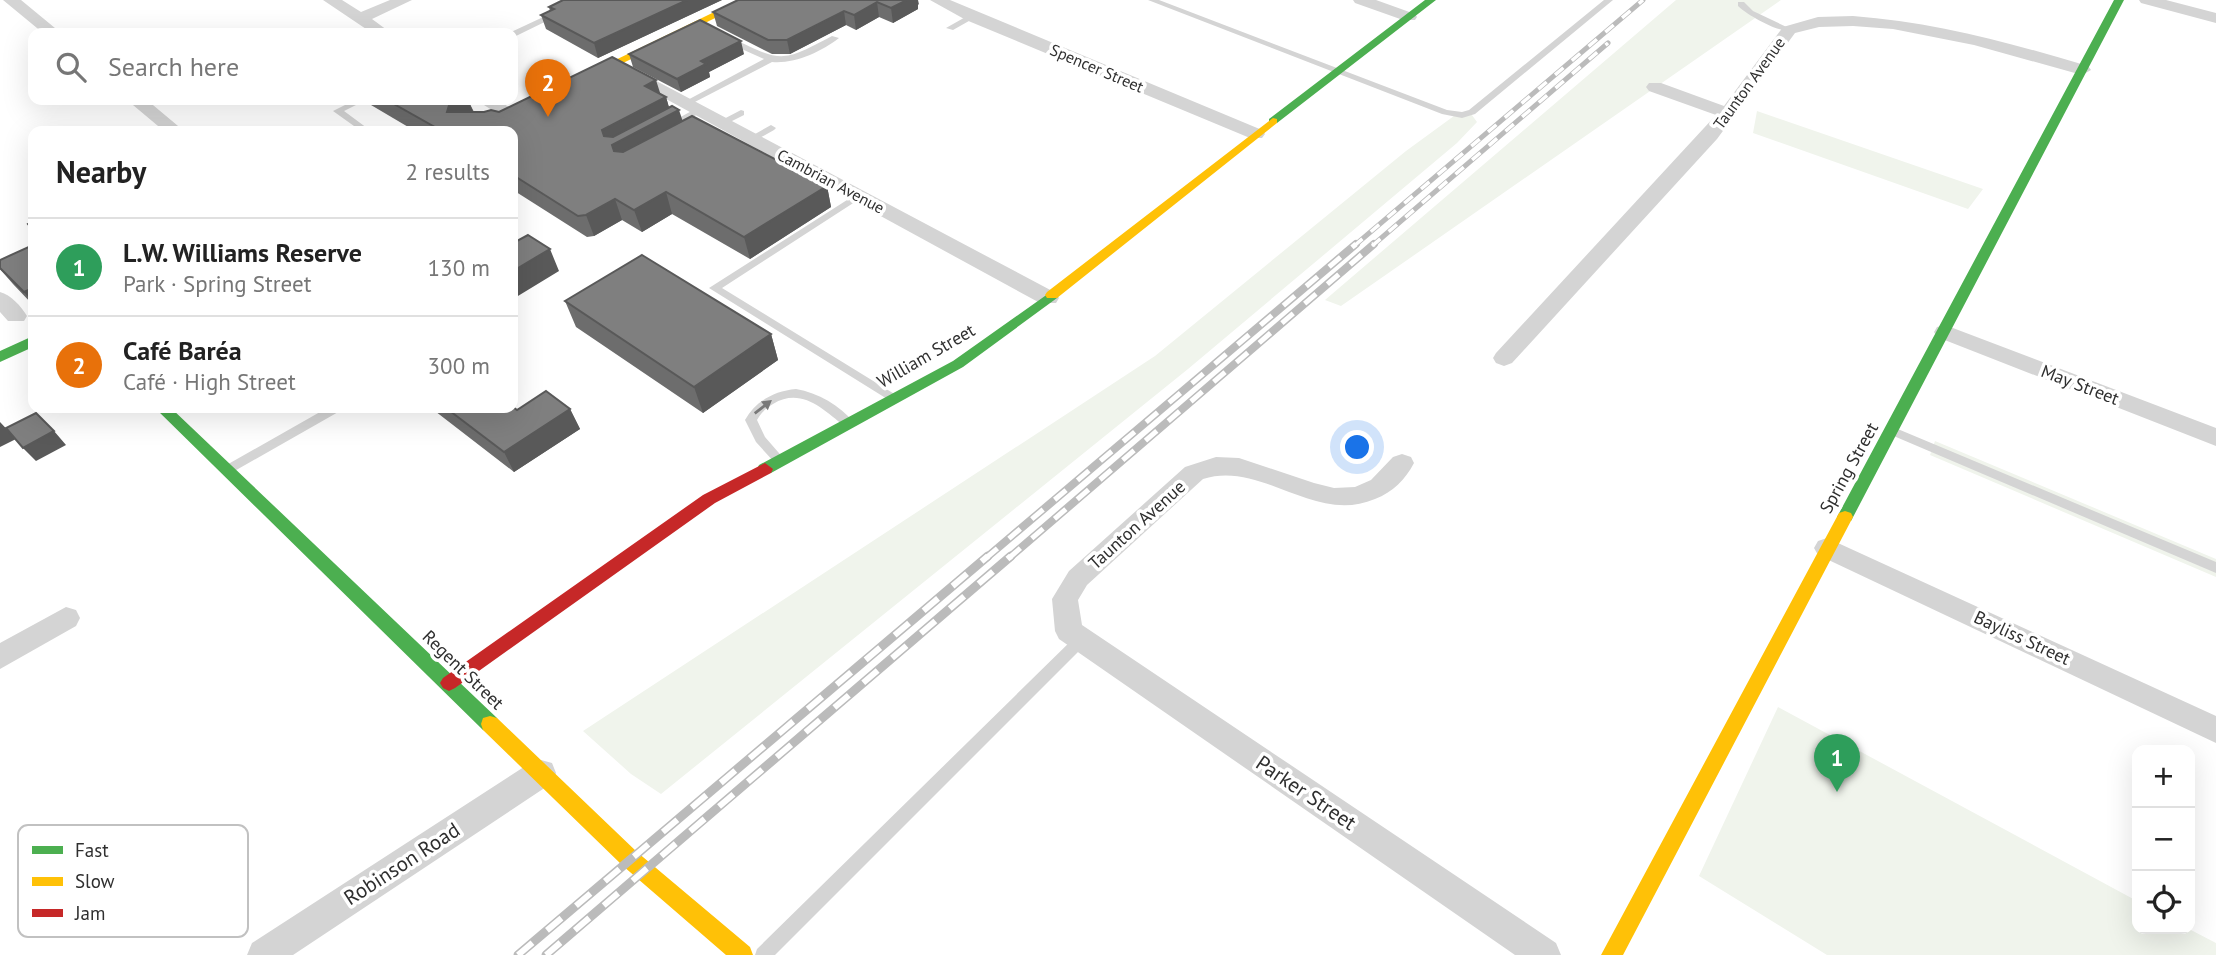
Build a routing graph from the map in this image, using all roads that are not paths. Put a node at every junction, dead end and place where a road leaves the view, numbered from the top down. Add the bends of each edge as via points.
1 (11, 0) edge
2 (331, 0) edge
3 (404, 0) edge
4 (747, 0) edge
5 (938, 0) edge
6 (1152, 0) edge
7 (1361, 0) edge
8 (1431, 0) edge
9 (1609, 0) edge
10 (2119, 0) edge
11 (2147, 0) edge
12 (1741, 4) dead end
13 (563, 11) edge
14 (972, 17) junction
15 (1409, 17) junction
16 (360, 18) junction
17 (2216, 18) edge
18 (698, 23) junction
19 (47, 28) edge
20 (375, 28) edge
21 (950, 28) dead end
22 (1788, 30) junction
23 (518, 32) edge
24 (713, 32) edge
25 (724, 37) edge
26 (835, 38) dead end
27 (769, 60) junction
28 (613, 64) junction
29 (2082, 70) junction
30 (1336, 71) junction
31 (1655, 87) dead end
32 (555, 91) edge
33 (142, 105) edge
34 (351, 105) edge
35 (494, 105) edge
36 (741, 113) dead end
37 (1727, 113) junction
38 (509, 114) edge
39 (708, 116) junction
40 (169, 126) edge
41 (360, 126) edge
42 (771, 128) dead end
43 (661, 130) edge
44 (1256, 134) junction
45 (752, 138) junction
46 (858, 196) junction
47 (1048, 298) junction
48 (0, 299) edge
49 (16, 316) dead end
50 (1945, 332) junction
51 (28, 343) edge
52 (0, 357) edge
53 (1504, 358) dead end
54 (892, 398) junction
55 (167, 413) edge
56 (327, 413) edge
57 (848, 423) junction
58 (1892, 431) junction
59 (2216, 437) edge
60 (780, 460) junction
61 (1402, 463) dead end
62 (227, 471) junction
63 (1827, 548) junction
64 (2216, 568) edge
65 (66, 618) dead end
66 (1075, 635) junction
67 (0, 657) edge
68 (449, 683) junction
69 (2216, 730) edge
70 (541, 773) junction
71 (264, 955) edge
72 (742, 955) edge
73 (763, 955) edge
74 (1544, 955) edge
75 (1612, 955) edge

1 - 19 street
2 - 16 street
3 - 16 street
4 - 18 street
5 - 14 street, Spencer Street
6 - 30 lane
7 - 15 street
8 - 15 street, William Street
9 - 30 lane via 1462,115
10 - 29 street, Spring Street
11 - 17 street
12 - 22 lane via 1750,13
13 - 23 lane
14 - 21 lane
14 - 44 street, Spencer Street
15 - 30 street, William Street
16 - 20 street
18 - 24 lane
18 - 28 street
22 - 29 street, Taunton Avenue via 1826,20 1889,21 1958,34
22 - 37 street, Taunton Avenue
25 - 27 lane
26 - 27 lane via 793,60
27 - 39 lane
28 - 32 street
28 - 39 street, Cambrian Avenue
29 - 50 street, Spring Street
30 - 44 street, William Street
31 - 37 street
33 - 40 street
34 - 41 lane via 337,111
35 - 38 street
36 - 39 lane
37 - 53 street, Taunton Avenue
39 - 43 lane
39 - 45 street, Cambrian Avenue
42 - 45 lane
44 - 47 street, William Street
45 - 46 street, Cambrian Avenue
46 - 47 street, Cambrian Avenue
46 - 54 lane via 714,288
47 - 54 street, William Street via 958,364
48 - 49 street
50 - 58 street, Spring Street
50 - 59 street, May Street
51 - 52 street
54 - 57 street, William Street
55 - 62 street, Regent Street
56 - 62 lane
57 - 60 street, William Street
60 -> 57 lane via 760,439 751,420 768,402 785,393 808,394
58 - 63 street, Spring Street
58 - 64 lane
60 - 68 street, William Street via 709,499
61 - 66 street, Taunton Avenue via 1381,486 1355,498 1328,496 1237,467 1195,473 1078,578 1065,599
62 - 68 street, Regent Street
63 - 69 street, Bayliss Street
63 - 75 street, Spring Street
65 - 67 street
66 - 73 lane
66 - 74 street, Parker Street
68 - 70 street, Regent Street
70 - 71 street, Robinson Road
70 - 72 street, Regent Street via 630,859

